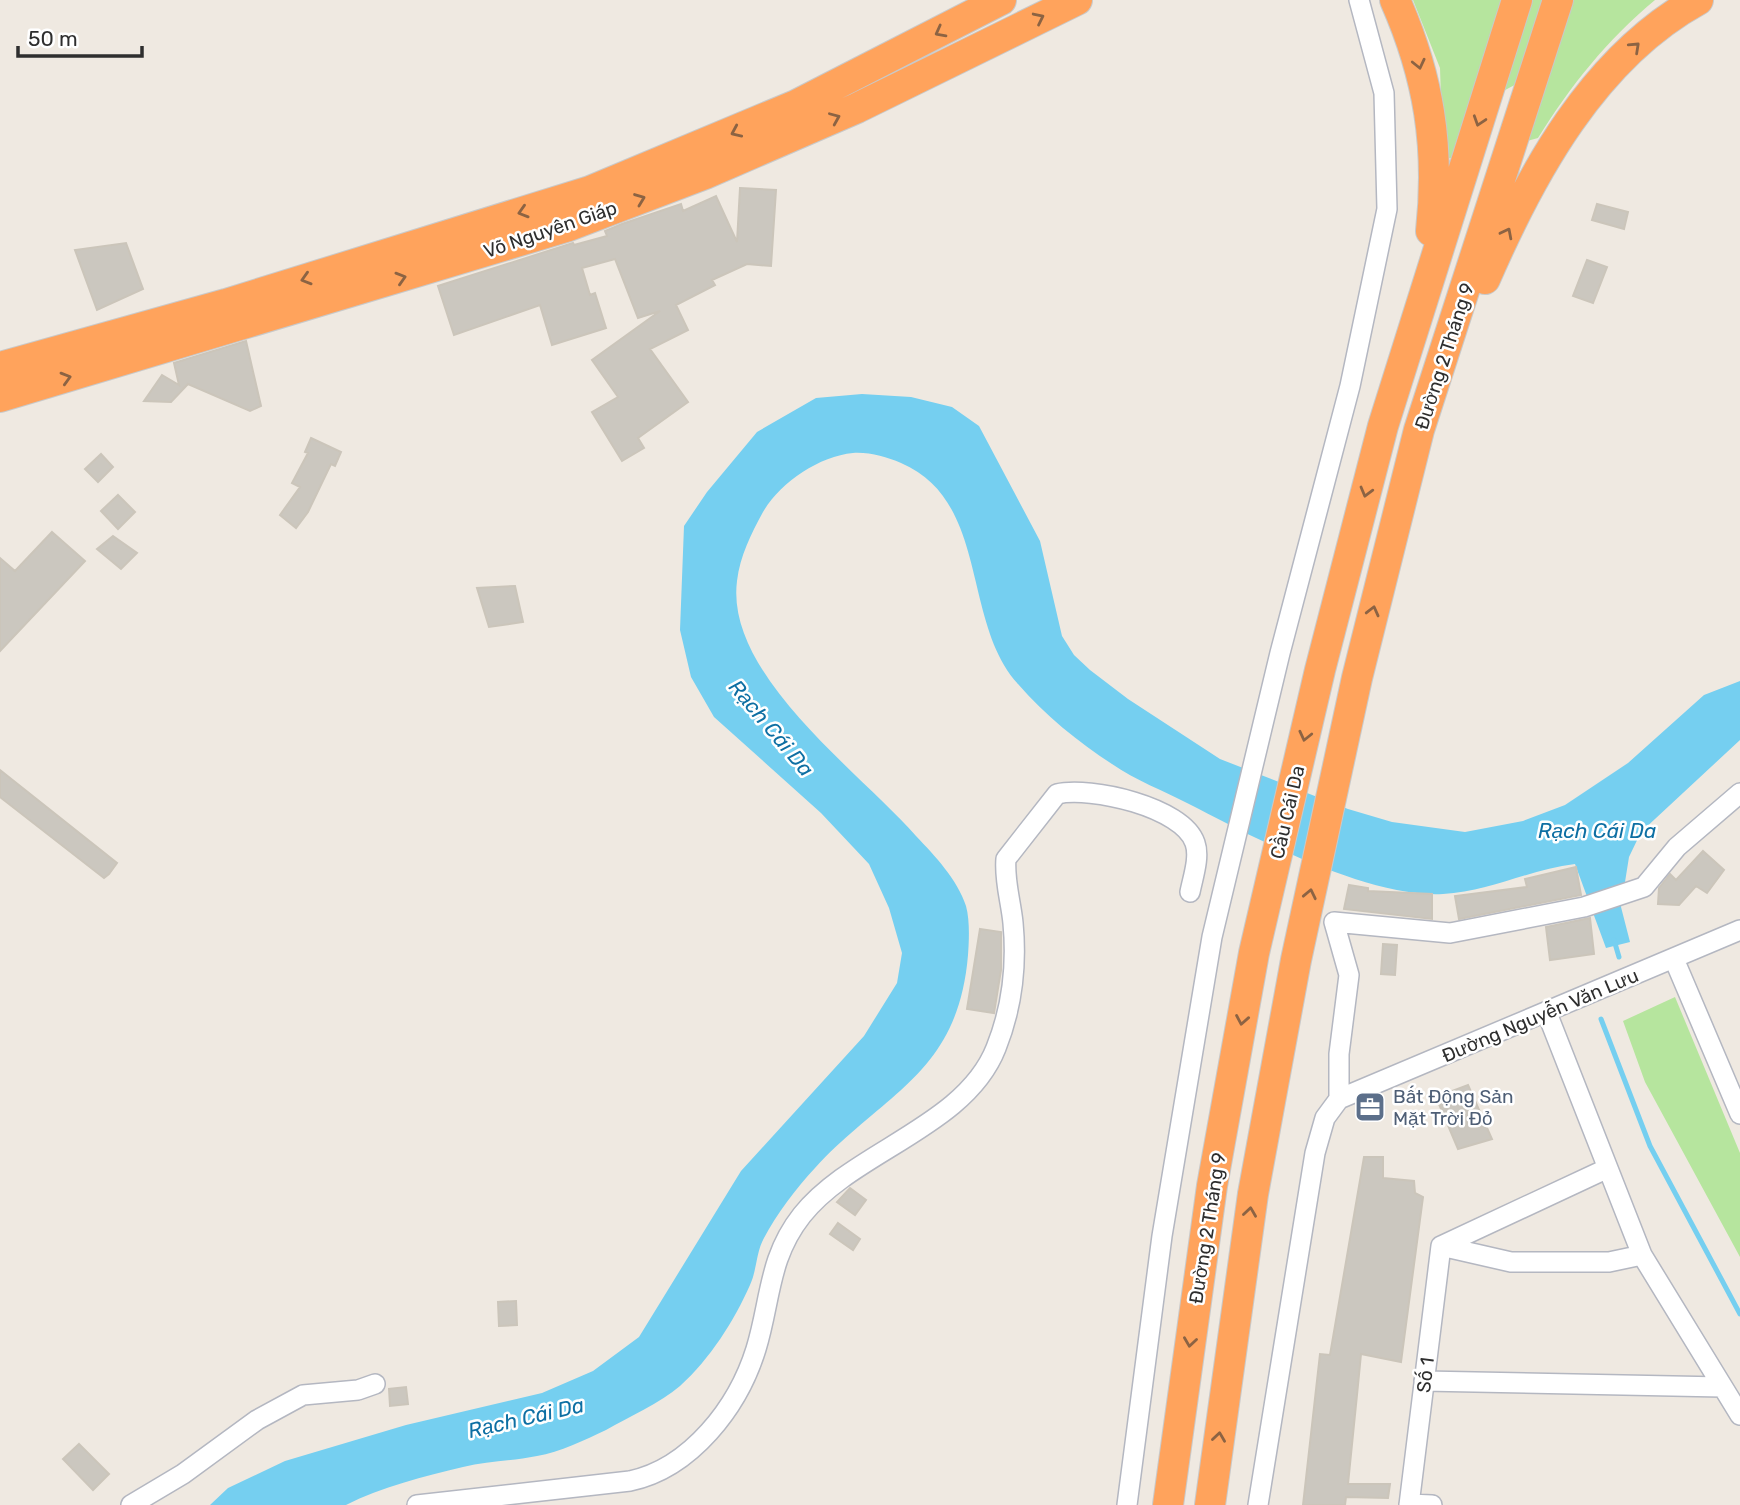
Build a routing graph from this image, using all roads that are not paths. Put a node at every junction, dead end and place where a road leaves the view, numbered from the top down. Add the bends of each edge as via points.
1 (1001, 0) edge
2 (1077, 0) edge
3 (1359, 0) edge
4 (1395, 0) edge
5 (1517, 0) edge
6 (1558, 0) edge
7 (1698, 0) edge
8 (230, 316) junction
9 (0, 368) edge
10 (0, 397) edge
11 (1383, 426) junction
12 (1419, 430) junction
13 (1320, 670) joint
14 (1357, 678) joint
15 (1740, 793) edge
16 (1190, 891) dead end
17 (1740, 930) edge
18 (1254, 953) joint
19 (1674, 959) junction
20 (1296, 960) joint
21 (1547, 1013) junction
22 (1339, 1099) junction
23 (1740, 1114) edge
24 (1606, 1169) junction
25 (1441, 1246) junction
26 (1642, 1255) junction
27 (1424, 1381) junction
28 (375, 1384) dead end
29 (1722, 1387) junction
30 (1740, 1415) edge
31 (131, 1505) edge
32 (417, 1505) edge
33 (1127, 1505) edge
34 (1168, 1505) edge
35 (1210, 1505) edge
36 (1258, 1505) edge
37 (1409, 1505) edge
38 (1432, 1505) edge

1 -> 8 highway, Võ Nguyên Giáp via 796,105 590,191
8 -> 2 highway, Võ Nguyên Giáp via 566,227 705,174 857,108
3 - 33 street via 1384,93 1387,209 1350,386 1212,937 1162,1236
4 -> 11 highway via 1415,46 1433,123 1435,195 1429,258
5 -> 11 highway, Đường 2 Tháng 9
6 - 12 highway, Đường 2 Tháng 9
12 -> 7 highway via 1492,263 1557,143 1616,64 1650,32
8 - 9 highway, Võ Nguyên Giáp
10 -> 8 highway, Võ Nguyên Giáp
11 -> 13 highway, Đường 2 Tháng 9
14 -> 12 highway, Đường 2 Tháng 9
13 -> 18 highway, Cầu Cái Da
20 -> 14 highway, Cầu Cái Da
15 - 22 street via 1677,847 1644,887 1584,907 1450,933 1334,922 1349,975 1339,1054
16 - 32 street via 1197,853 1183,824 1160,810 1115,798 1058,794 1006,859 1014,977 1006,1018 988,1064 958,1098 831,1187 801,1215 772,1268 752,1360 724,1413 694,1448 655,1476
17 - 19 street, Đường Nguyễn Văn Lưu
18 -> 34 highway, Đường 2 Tháng 9 via 1212,1186
19 - 21 street, Đường Nguyễn Văn Lưu
19 - 23 street
35 -> 20 highway, Đường 2 Tháng 9 via 1252,1194
21 - 22 street, Đường Nguyễn Văn Lưu
21 - 24 street
22 - 36 street via 1325,1118 1315,1153
24 - 25 street
24 - 26 street
25 - 26 street via 1511,1262 1609,1262
25 - 27 street, Số 1
26 - 29 street
27 - 29 street
27 - 37 street, Số 1
28 - 31 street via 303,1395 257,1420
29 - 30 street
37 - 38 street

